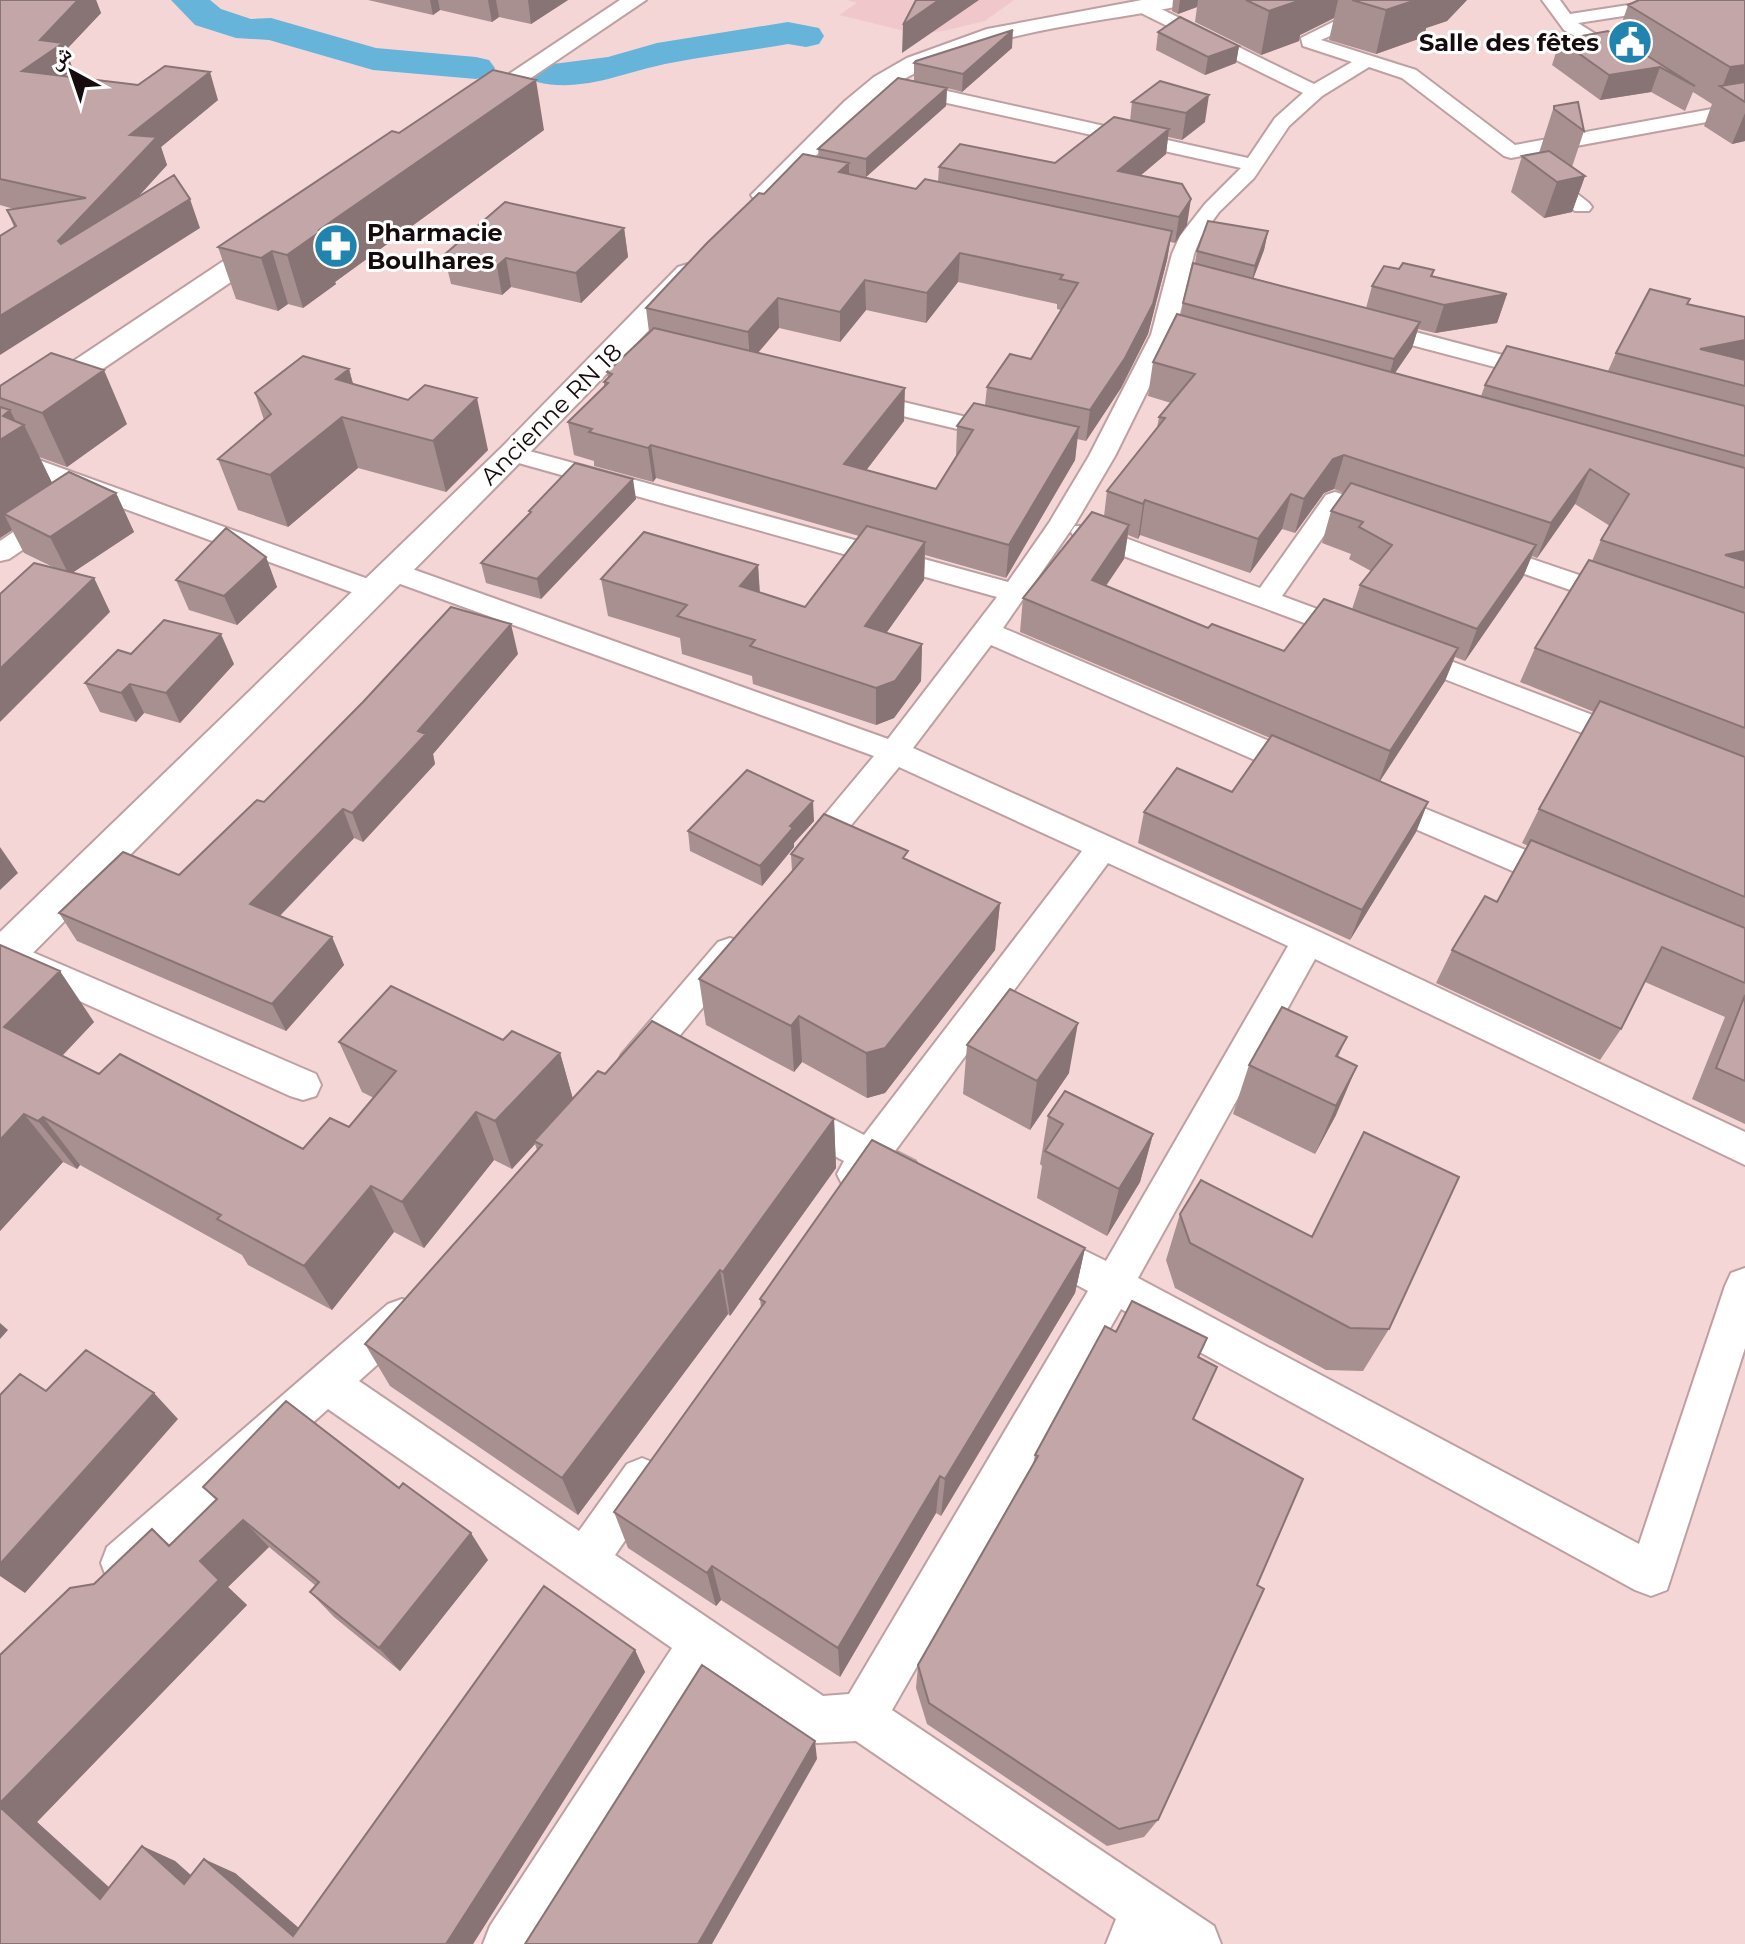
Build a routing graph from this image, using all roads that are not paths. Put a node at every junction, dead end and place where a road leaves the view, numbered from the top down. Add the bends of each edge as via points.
1 (607, 0) edge
2 (635, 0) edge
3 (1175, 0) edge
4 (1379, 0) edge
5 (1551, 0) edge
6 (1662, 5) edge
7 (1143, 7) junction
8 (1566, 20) junction
9 (1365, 62) junction
10 (1647, 75) edge
11 (882, 83) junction
12 (1315, 92) junction
13 (1685, 99) dead end
14 (1745, 109) edge
15 (1710, 115) junction
16 (1511, 152) junction
17 (1253, 165) junction
18 (1582, 207) edge
19 (746, 214) edge
20 (704, 257) edge
21 (130, 314) junction
22 (1346, 321) edge
23 (72, 342) dead end
24 (624, 342) junction
25 (655, 349) edge
26 (1559, 377) edge
27 (840, 394) edge
28 (0, 399) edge
29 (0, 424) edge
30 (1024, 438) edge
31 (0, 454) edge
32 (513, 454) junction
33 (96, 488) junction
34 (1062, 524) junction
35 (1408, 525) edge
36 (1467, 545) edge
37 (0, 553) edge
38 (382, 581) junction
39 (1015, 593) junction
40 (1267, 598) junction
41 (1643, 606) edge
42 (986, 632) junction
43 (1658, 751) edge
44 (894, 752) junction
45 (1103, 847) junction
46 (794, 873) edge
47 (1584, 888) edge
48 (745, 934) edge
49 (1308, 941) junction
50 (3, 956) edge
51 (303, 1085) dead end
52 (614, 1088) edge
53 (762, 1099) edge
54 (1745, 1149) edge
55 (869, 1156) junction
56 (937, 1192) edge
57 (832, 1208) edge
58 (1005, 1227) edge
59 (1114, 1284) junction
60 (1745, 1286) edge
61 (423, 1299) edge
62 (326, 1383) junction
63 (667, 1443) edge
64 (585, 1561) junction
65 (105, 1578) edge
66 (704, 1640) junction
67 (862, 1717) junction
68 (1139, 1926) edge
69 (508, 1944) edge
70 (1196, 1944) edge

1 - 2 main road via 442,117
3 - 7 main road
4 - 9 street via 1309,42
5 - 8 street
6 - 8 street
7 - 11 main road via 959,45
7 - 12 street
8 - 10 street
9 - 12 street
9 - 16 street via 1425,82
11 - 17 street
11 - 19 main road via 804,174
12 - 17 street via 1282,122
13 - 15 street
14 - 15 street
15 - 16 street
16 - 18 street
17 - 34 street via 1191,236 1181,265 1178,339 1086,453
20 - 24 main road, Ancienne RN 18
21 - 23 main road
21 - 28 main road
21 - 29 main road via 292,216
22 - 26 street
24 - 25 street
24 - 32 main road, Ancienne RN 18
27 - 30 street
31 - 33 street
32 - 38 main road, Ancienne RN 18
32 - 39 street
33 - 37 street
33 - 38 street
34 - 39 street
34 - 40 street
35 - 40 street via 1335,500
36 - 41 street
38 - 44 street
38 - 50 main road, Ancienne RN 18
39 - 42 street
40 - 43 street
42 - 44 street
42 - 47 street
44 - 45 street
44 - 46 street
45 - 49 street
45 - 55 street
48 - 52 street via 668,1050
49 - 54 street
49 - 59 street
50 - 51 street
53 - 55 street
55 - 56 street
55 - 57 street
58 - 59 street
59 - 60 street via 1651,1574
59 - 67 street
61 - 62 street
62 - 64 street
62 - 65 street
63 - 64 street
64 - 66 street
66 - 67 street via 817,1720
66 - 69 street
67 - 68 street
68 - 70 street

